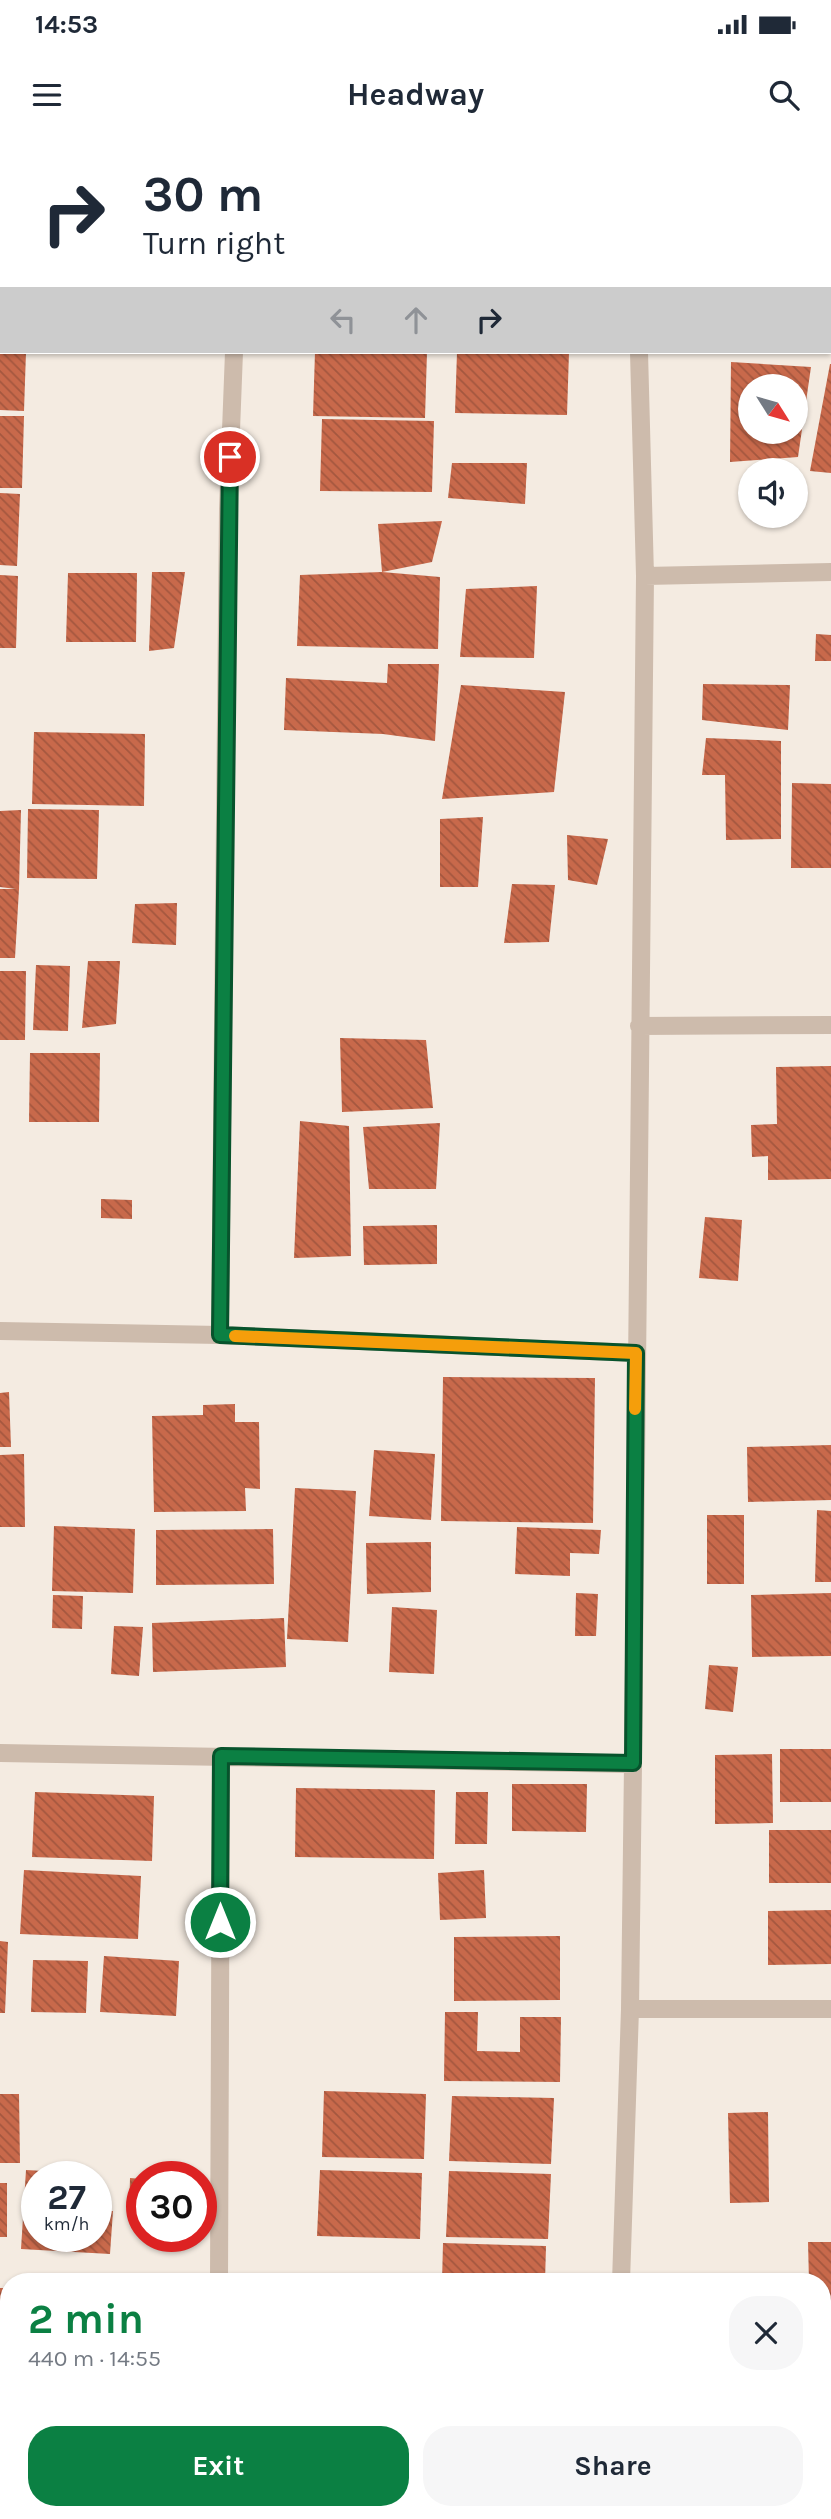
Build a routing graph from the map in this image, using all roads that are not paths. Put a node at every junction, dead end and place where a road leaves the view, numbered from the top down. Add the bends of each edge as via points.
1 (234, 354) edge
2 (639, 354) edge
3 (831, 572) edge
4 (645, 576) junction
5 (831, 1025) edge
6 (639, 1026) junction
7 (0, 1331) edge
8 (220, 1335) junction
9 (636, 1353) junction
10 (0, 1753) edge
11 (221, 1756) junction
12 (633, 1763) junction
13 (630, 2009) junction
14 (831, 2009) edge
15 (219, 2273) edge
16 (621, 2273) edge

1 - 8 street via 228,509
2 - 4 street
3 - 4 street
4 - 6 street
5 - 6 street
6 - 9 street
7 - 8 street
8 - 9 street
9 - 12 street
10 - 11 street
11 - 12 street
11 - 15 street
12 - 13 street
13 - 14 street
13 - 16 street

